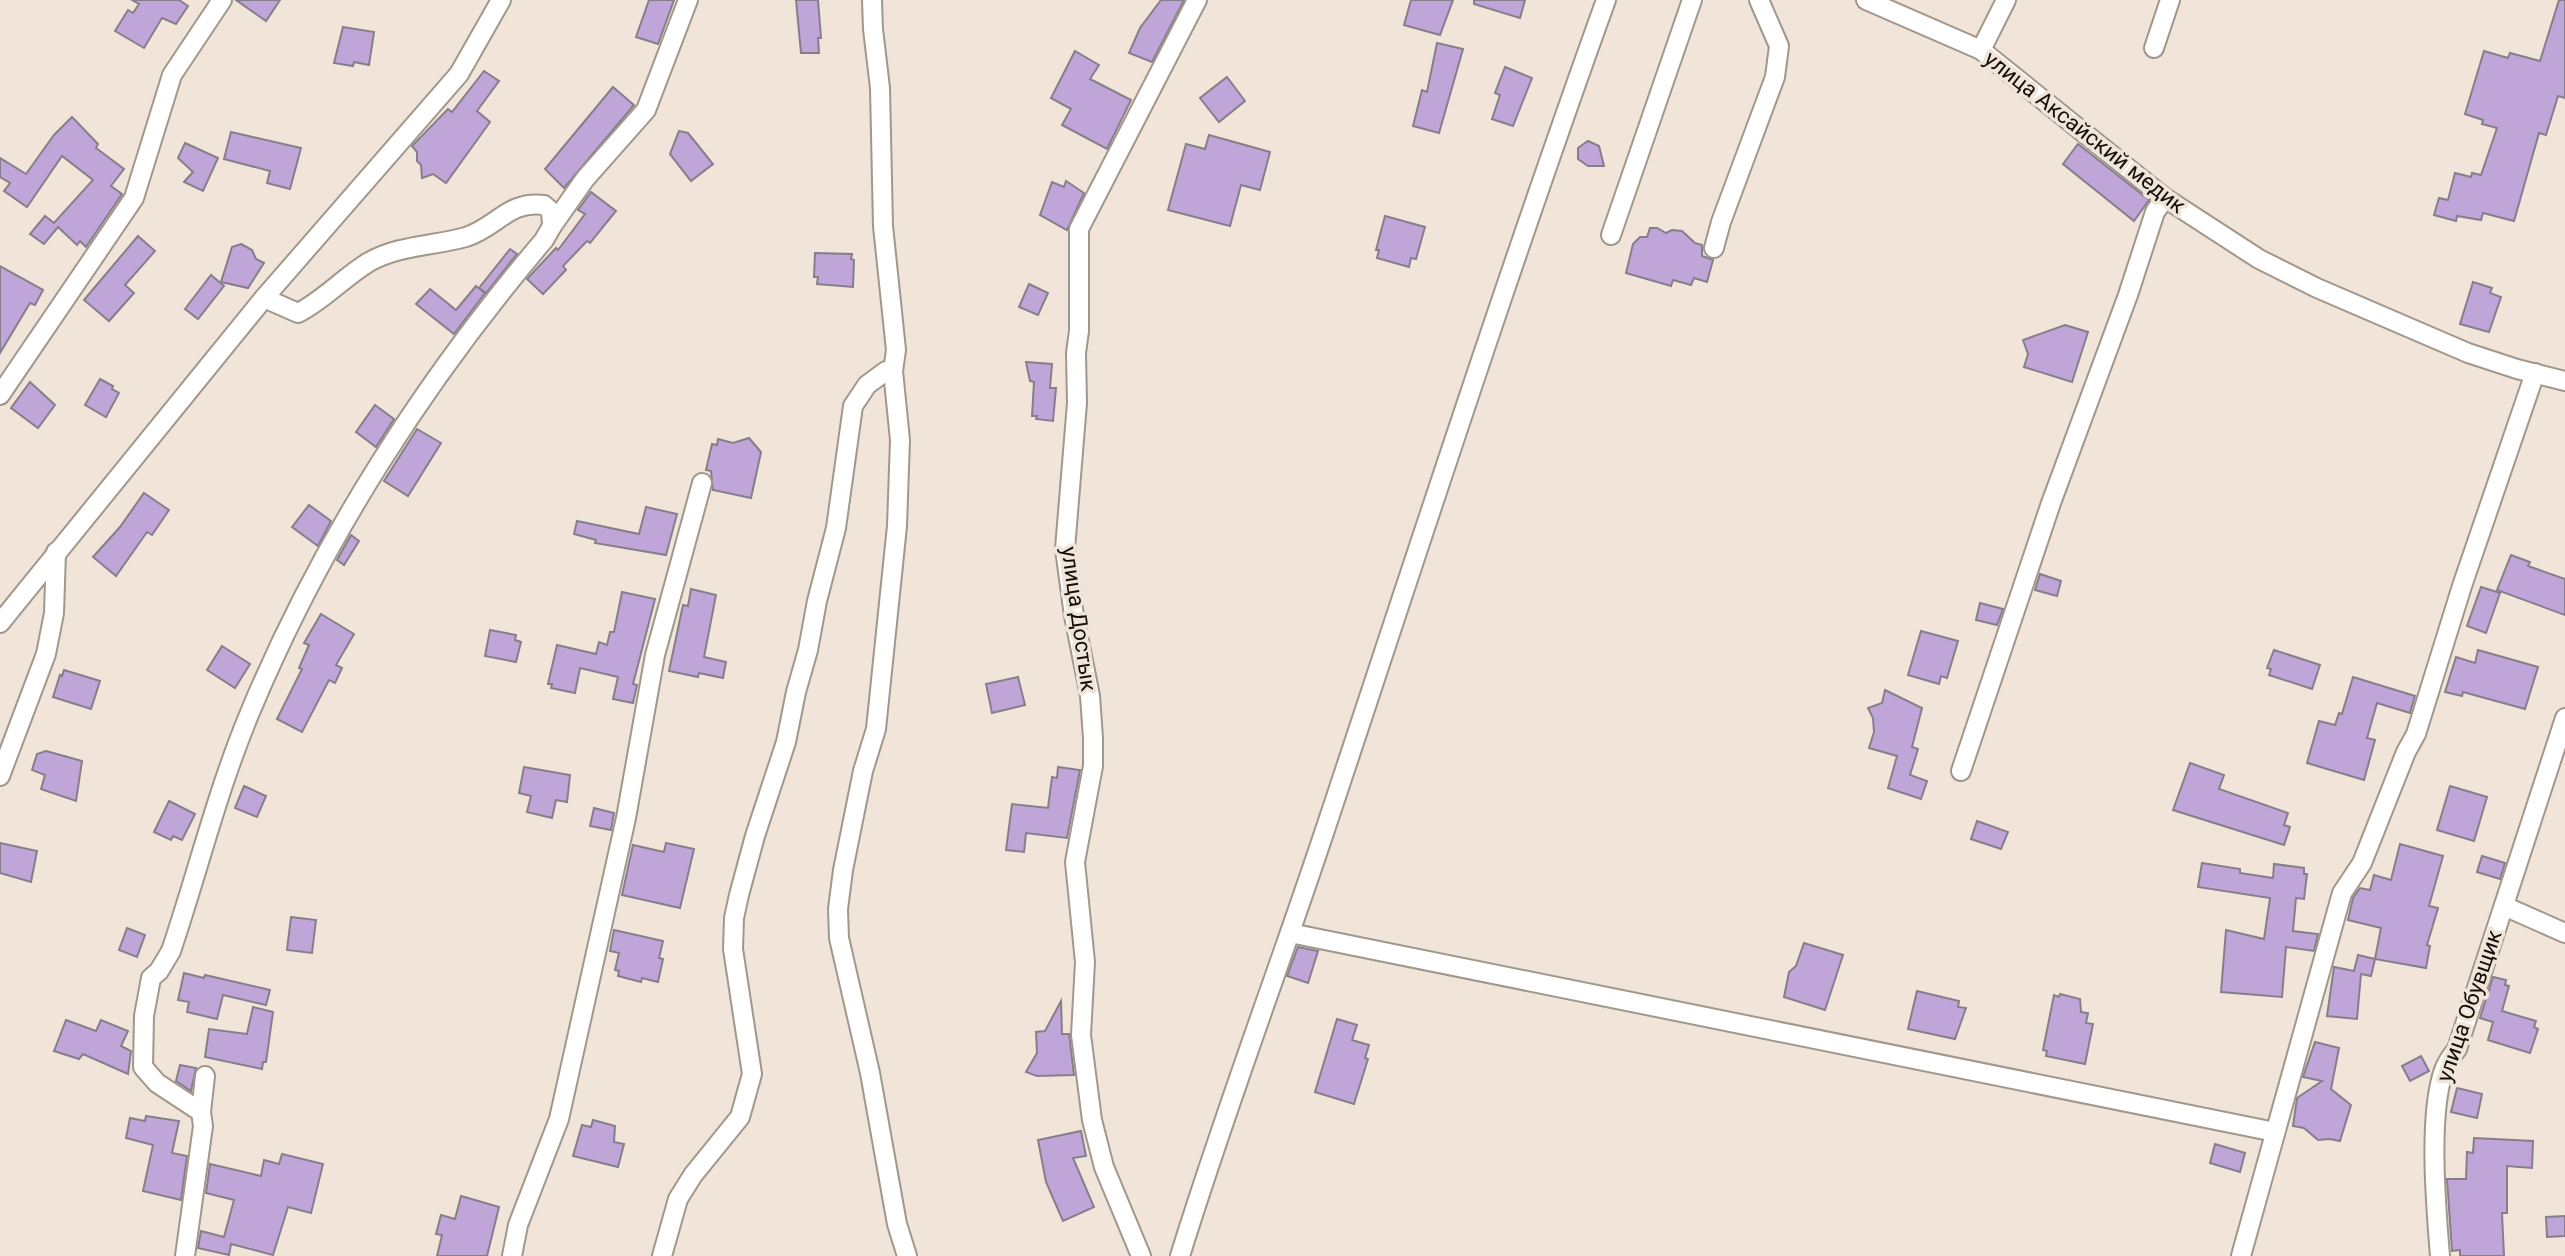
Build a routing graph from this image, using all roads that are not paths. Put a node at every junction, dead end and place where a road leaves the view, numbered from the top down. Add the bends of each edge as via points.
1 (222, 0) edge
2 (501, 0) edge
3 (688, 0) edge
4 (872, 0) edge
5 (1197, 0) edge
6 (1606, 0) edge
7 (1692, 0) edge
8 (1759, 0) edge
9 (1866, 0) edge
10 (2006, 0) edge
11 (2170, 0) edge
12 (2154, 48) dead end
13 (1981, 50) junction
14 (575, 192) junction
15 (2165, 198) junction
16 (536, 204) junction
17 (552, 226) junction
18 (1611, 235) dead end
19 (1714, 248) dead end
20 (264, 298) junction
21 (893, 371) junction
22 (2535, 373) junction
23 (2565, 381) edge
24 (0, 395) edge
25 (702, 483) dead end
26 (56, 552) junction
27 (0, 623) edge
28 (2565, 718) edge
29 (1961, 771) dead end
30 (0, 776) edge
31 (2504, 906) junction
32 (1290, 933) junction
33 (2565, 933) edge
34 (205, 1076) dead end
35 (201, 1112) junction
36 (2275, 1132) junction
37 (185, 1256) edge
38 (512, 1256) edge
39 (662, 1256) edge
40 (907, 1256) edge
41 (1141, 1256) edge
42 (1180, 1256) edge
43 (2241, 1256) edge
44 (2440, 1256) edge

1 - 24 street via 172,75 134,198
2 - 20 street via 459,74
3 - 14 street via 646,110
4 - 21 street via 883,226 896,350
5 - 41 street, улица Достык via 1079,229 1077,418 1065,549 1093,738 1093,766 1075,862 1085,962 1081,1035 1104,1167
6 - 32 street
7 - 18 street
8 - 19 street via 1779,46 1775,77
9 - 13 street, улица Аксайский медик
10 - 13 street
11 - 12 street
13 - 15 street, улица Аксайский медик
14 - 16 street
14 - 17 street
15 - 22 street, улица Аксайский медик via 2259,259 2317,288 2468,353
15 - 29 street via 2155,212 2051,503
16 - 17 street via 551,211
16 - 20 street via 517,206 465,237 373,260 298,313
17 - 35 street via 443,368 361,495 250,711 171,951 151,978 144,1016 143,1067 157,1083
20 - 26 street
21 - 39 street via 867,385 853,406 836,528 808,650 734,918 733,949 752,1074 740,1117 678,1199
21 - 40 street via 900,440 886,643 876,729 845,856 838,909 839,938
22 - 23 street, улица Аксайский медик
22 - 36 street via 2416,734 2362,863 2342,893
25 - 38 street via 655,655 626,818 559,1119 518,1225
26 - 27 street
26 - 30 street via 46,654
28 - 31 street, улица Обувщик
31 - 33 street
31 - 44 street, улица Обувщик via 2440,1088 2435,1156
32 - 36 street
32 - 42 street
34 - 35 street
35 - 37 street via 202,1147
36 - 43 street

